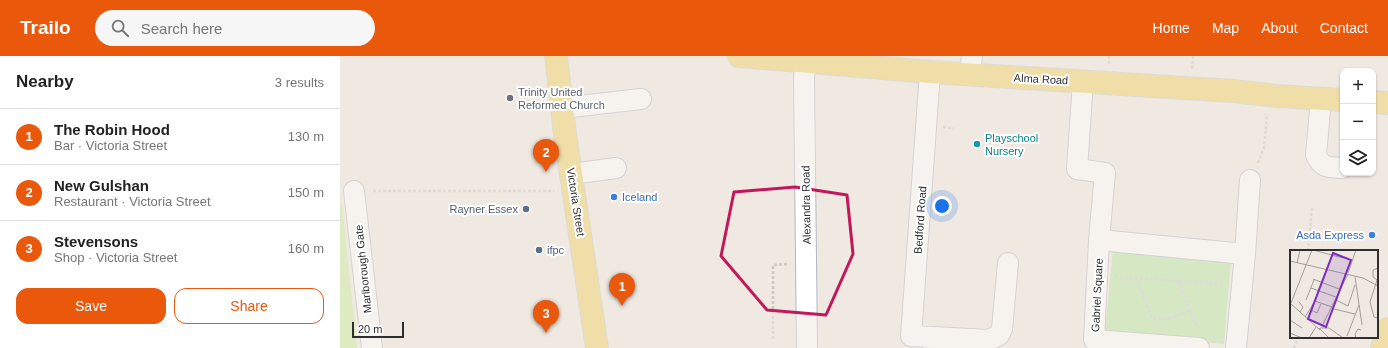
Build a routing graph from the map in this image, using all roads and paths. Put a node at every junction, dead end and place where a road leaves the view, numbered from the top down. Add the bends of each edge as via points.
1 (556, 56) edge
2 (740, 56) edge
3 (805, 62) junction
4 (971, 65) edge
5 (930, 72) junction
6 (1083, 81) junction
7 (1268, 95) junction
8 (641, 99) dead end
9 (1321, 99) junction
10 (1340, 100) edge
11 (1376, 102) edge
12 (1388, 103) edge
13 (562, 108) junction
14 (616, 168) dead end
15 (1340, 168) edge
16 (1250, 180) joint
17 (573, 183) junction
18 (354, 191) joint
19 (1312, 208) dead end
20 (1099, 240) junction
21 (1308, 250) edge
22 (1245, 254) junction
23 (807, 263) junction
24 (1008, 263) dead end
25 (1098, 274) junction
26 (1136, 278) junction
27 (1178, 281) junction
28 (1242, 287) junction
29 (1190, 311) junction
30 (1388, 330) edge
31 (1298, 338) edge
32 (773, 339) dead end
33 (1199, 341) edge
34 (933, 343) edge
35 (372, 348) edge
36 (597, 348) edge
37 (807, 348) edge
38 (1236, 348) edge
39 (1294, 348) edge
40 (1382, 348) edge

1 - 13 main road, Victoria Street
2 - 3 main road, Alma Road
3 - 5 main road, Alma Road
3 - 23 street, Alexandra Road
4 - 5 main road, Alma Road
4 - 6 main road, Alma Road
5 - 34 street, Bedford Road via 911,336
6 - 7 main road, Alma Road
6 - 20 street, Gabriel Square via 1077,169 1105,173
7 - 9 main road, Alma Road
7 - 16 path via 1264,148
8 - 13 street
9 - 10 main road, Alma Road
9 - 15 street via 1316,155 1319,162 1325,166
11 - 12 main road
13 - 17 main road, Victoria Street
14 - 17 street
16 - 22 street
17 - 18 path
17 - 36 main road, Victoria Street
18 - 35 street, Marlborough Gate
19 - 21 path
20 - 22 street
20 - 25 street, Gabriel Square
22 - 28 street
23 - 32 path via 773,265
23 - 37 street, Alexandra Road
24 - 34 street via 1002,329 999,335 989,340
25 - 26 path
25 - 33 street, Gabriel Square via 1094,340
26 - 27 path
26 - 29 path via 1152,318 1168,319
27 - 28 path
27 - 29 path
28 - 38 street
29 - 33 path
30 - 40 main road
31 - 39 path

